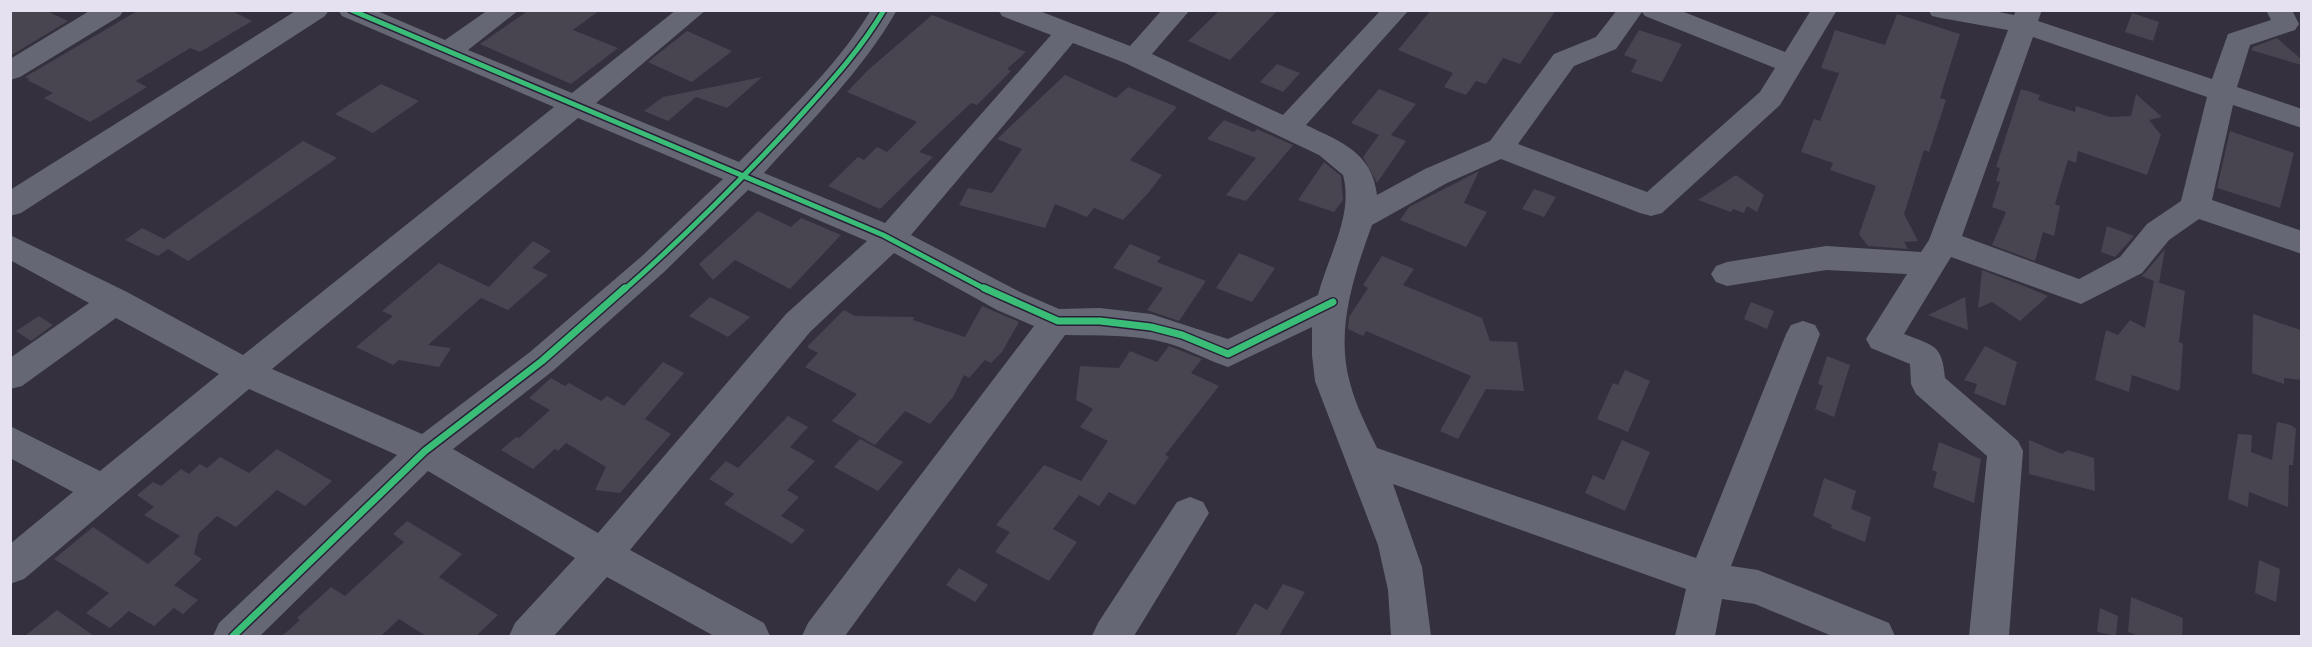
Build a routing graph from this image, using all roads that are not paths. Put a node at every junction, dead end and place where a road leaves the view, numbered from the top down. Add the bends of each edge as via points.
1 (111, 10) edge
2 (316, 10) edge
3 (351, 10) edge
4 (506, 10) edge
5 (693, 10) edge
6 (884, 10) edge
7 (1011, 10) edge
8 (1177, 10) edge
9 (1396, 10) edge
10 (1631, 10) edge
11 (1654, 10) edge
12 (1824, 10) edge
13 (1941, 10) edge
14 (2027, 18) edge
15 (2289, 21) edge
16 (1068, 32) junction
17 (447, 52) junction
18 (1135, 57) junction
19 (1791, 64) junction
20 (10, 70) edge
21 (2222, 92) junction
22 (574, 107) junction
23 (2301, 119) edge
24 (1287, 128) junction
25 (1500, 148) junction
26 (744, 176) junction
27 (10, 205) edge
28 (2195, 206) junction
29 (1361, 217) junction
30 (890, 238) junction
31 (2301, 243) edge
32 (10, 246) edge
33 (1937, 253) junction
34 (1728, 274) dead end
35 (116, 301) junction
36 (1333, 302) junction
37 (1056, 322) junction
38 (1803, 334) dead end
39 (245, 372) junction
40 (10, 376) edge
41 (10, 440) edge
42 (425, 451) junction
43 (1364, 458) junction
44 (102, 490) junction
45 (1191, 513) dead end
46 (603, 555) junction
47 (10, 567) edge
48 (1707, 579) junction
49 (233, 636) edge
50 (529, 636) edge
51 (750, 636) edge
52 (822, 636) edge
53 (1112, 636) edge
54 (1411, 636) edge
55 (1695, 636) edge
56 (1875, 636) edge
57 (1989, 636) edge

1 - 20 street
2 - 27 street
3 - 17 street
4 - 17 street
5 - 22 street
6 - 26 street via 867,39
7 - 16 street
8 - 18 street
9 - 24 street
10 - 25 street via 1606,43 1564,60
11 - 19 street
12 - 19 street
13 - 14 street
14 - 21 street
14 - 33 street
15 - 21 street via 2238,40
16 - 18 street
16 - 30 street
17 - 22 street
18 - 24 street
19 - 25 street via 1770,98 1651,206
21 - 23 street
21 - 28 street
22 - 26 street
22 - 39 street
24 - 29 street via 1329,148 1357,170
25 - 29 street via 1436,176
26 - 30 street
26 - 42 street via 653,264
28 - 31 street
28 - 33 street via 2158,232 2131,265 2081,292
29 - 36 street via 1345,255
30 - 37 street via 994,296
30 - 46 street via 798,323
32 - 35 street
33 - 34 street via 1826,258
33 - 57 street via 1883,339 1926,357 1928,384 2005,451
35 - 39 street
35 - 40 street
36 - 37 street via 1228,354 1183,333 1160,328 1102,321
36 - 43 street via 1327,334 1330,370
37 - 52 street
38 - 48 street
39 - 42 street
39 - 44 street
41 - 44 street
42 - 46 street
42 - 49 street
43 - 48 street
43 - 54 street via 1400,548 1409,592
44 - 47 street
45 - 53 street
46 - 50 street
46 - 51 street
48 - 55 street
48 - 56 street via 1758,587

